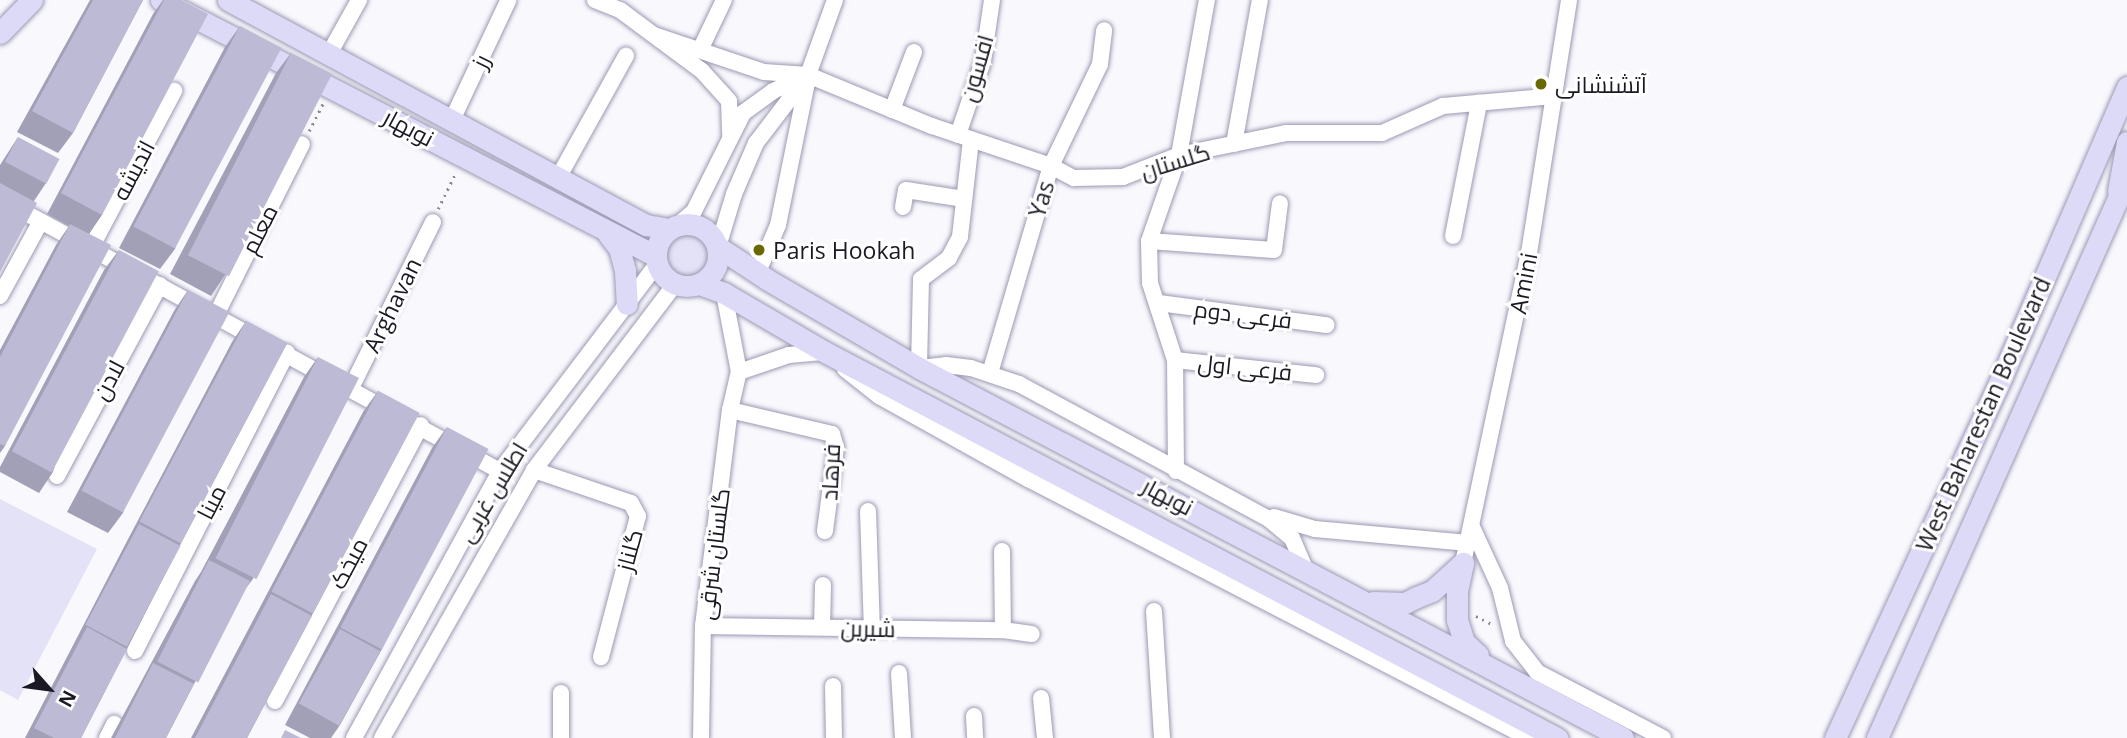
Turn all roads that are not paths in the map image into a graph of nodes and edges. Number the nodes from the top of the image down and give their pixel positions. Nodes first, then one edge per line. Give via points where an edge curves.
1 (32, 0) edge
2 (162, 0) edge
3 (228, 0) edge
4 (359, 0) edge
5 (724, 0) edge
6 (835, 0) edge
7 (992, 0) edge
8 (1208, 0) edge
9 (1260, 0) edge
10 (1569, 0) edge
11 (509, 1) edge
12 (604, 2) edge
13 (1104, 30) dead end
14 (0, 33) edge
15 (654, 35) junction
16 (700, 50) junction
17 (914, 52) dead end
18 (328, 54) junction
19 (626, 56) dead end
20 (808, 75) junction
21 (2127, 87) edge
22 (174, 91) edge
23 (1554, 96) junction
24 (1479, 103) junction
25 (892, 110) junction
26 (452, 120) junction
27 (730, 136) junction
28 (965, 137) junction
29 (2127, 142) edge
30 (302, 144) edge
31 (1234, 144) junction
32 (1179, 155) junction
33 (1051, 166) junction
34 (558, 177) junction
35 (2127, 178) edge
36 (0, 199) edge
37 (964, 200) junction
38 (1280, 203) dead end
39 (2116, 204) junction
40 (903, 207) dead end
41 (41, 221) junction
42 (433, 222) road end
43 (673, 227) junction
44 (607, 232) junction
45 (1453, 236) dead end
46 (1149, 241) junction
47 (718, 247) junction
48 (91, 248) junction
49 (657, 260) junction
50 (757, 274) junction
51 (675, 284) junction
52 (699, 284) junction
53 (160, 285) junction
54 (724, 293) junction
55 (0, 296) edge
56 (1159, 303) junction
57 (627, 304) junction
58 (216, 315) junction
59 (1327, 325) dead end
60 (825, 352) junction
61 (287, 353) junction
62 (1175, 360) junction
63 (919, 368) junction
64 (739, 372) junction
65 (990, 373) junction
66 (1316, 375) dead end
67 (351, 388) junction
68 (730, 411) junction
69 (421, 425) junction
70 (534, 470) junction
71 (500, 471) junction
72 (1176, 471) junction
73 (57, 476) edge
74 (868, 511) dead end
75 (1255, 512) junction
76 (1231, 530) junction
77 (825, 531) dead end
78 (1467, 544) junction
79 (1002, 551) dead end
80 (1212, 556) junction
81 (1305, 568) junction
82 (823, 585) dead end
83 (1369, 602) junction
84 (1154, 611) dead end
85 (703, 626) junction
86 (822, 627) junction
87 (872, 629) junction
88 (1334, 629) junction
89 (1003, 630) junction
90 (1032, 634) dead end
91 (135, 651) edge
92 (601, 657) dead end
93 (1492, 668) junction
94 (899, 673) dead end
95 (832, 686) dead end
96 (561, 693) dead end
97 (1041, 698) dead end
98 (1465, 698) junction
99 (275, 701) edge
100 (974, 716) dead end
101 (354, 738) edge
102 (382, 738) edge
103 (561, 738) edge
104 (701, 738) edge
105 (834, 738) edge
106 (903, 738) edge
107 (975, 738) edge
108 (1045, 738) edge
109 (1162, 738) edge
110 (1529, 738) edge
111 (1556, 738) edge
112 (1621, 738) edge
113 (1663, 738) edge
114 (1835, 738) edge
115 (1877, 738) edge

1 - 14 main road
2 - 44 main road, نوبهار
3 - 18 main road, نوبهار
4 - 18 street
5 - 16 street
6 - 20 street
7 - 28 street, افسون via 983,61 963,111
8 - 32 street
9 - 31 street
10 - 23 street, Amini
11 - 26 street, رز
12 - 15 street
13 - 33 street, Yas via 1100,64
15 - 16 street, گلستان
15 - 27 street via 702,71 729,101
16 - 20 street, گلستان via 764,72
17 - 25 street
18 - 26 main road, نوبهار
19 - 34 street
20 - 25 street, گلستان
20 - 27 street via 773,90 743,113
20 - 47 street via 756,143
20 - 50 street via 779,225
21 - 114 main road, West Baharestan Boulevard via 2002,376
22 - 48 street, اندیشه
23 - 24 street, گلستان
23 - 78 street, Amini via 1529,253
24 - 31 street, گلستان via 1443,106 1382,133 1286,133
24 - 45 street
25 - 28 street, گلستان
26 - 34 main road, نوبهار
27 - 43 street via 694,211
28 - 33 street, گلستان
28 - 37 street, افسون
29 - 39 main road
30 - 58 street, معلم
31 - 32 street, گلستان
32 - 33 street, گلستان via 1123,177 1074,178
32 - 46 street
33 - 65 street, Yas
34 - 43 main road, نوبهار via 646,225
35 - 39 main road, West Baharestan Boulevard
36 - 41 street
37 - 40 street via 906,190
37 - 63 street, افسون via 961,237 950,258 921,279
38 - 46 street via 1274,250
39 - 115 main road, West Baharestan Boulevard
41 - 48 street
41 - 55 street
42 - 67 street, Arghavan
43 - 47 main road via 703,228
43 - 49 main road via 659,241
44 - 49 main road, نوبهار
44 - 57 main road via 619,248
46 - 56 street via 1150,283
47 - 50 main road, نوبهار
47 - 52 main road via 717,265
48 - 53 street
49 - 51 main road via 664,276
49 - 57 street, اطلس غربی
50 - 63 main road, نوبهار
51 - 52 main road
51 - 70 street, اطلس غربی
52 - 54 main road, نوبهار
53 - 58 street
53 - 73 street, لادن
54 - 60 main road, نوبهار
54 - 64 street, گلستان شرقی
56 - 59 street, فرعی دوم
56 - 62 street
57 - 71 street, اطلس غربی
58 - 61 street
60 - 64 street via 789,355
60 - 80 main road, نوبهار
60 - 88 street via 879,396 1028,479
61 - 67 street
61 - 91 street, مینا
62 - 66 street, فرعی اول
62 - 72 street
63 - 65 street via 946,365
63 - 76 main road, نوبهار
64 - 68 street, گلستان شرقی
65 - 72 street via 1019,384
67 - 69 street
68 - 77 street, فرهاد via 832,434 836,447
68 - 85 street, گلستان شرقی
69 - 71 street
69 - 99 street, میخک
70 - 92 street, گلناز via 631,503 638,516
70 - 102 street, اطلس غربی
71 - 101 street, اطلس غربی
72 - 75 street
74 - 87 street
75 - 78 street via 1315,528
75 - 81 street via 1292,538
76 - 80 main road via 1212,537
76 - 81 main road, نوبهار
78 - 83 main road via 1432,591 1405,603
78 - 93 main road via 1457,592 1457,620 1464,642
78 - 113 street via 1500,588 1513,641 1537,672
79 - 89 street
80 - 88 main road, نوبهار
81 - 83 main road, نوبهار
82 - 86 street
83 - 93 main road, نوبهار
84 - 109 street
85 - 86 street, شیرین
85 - 104 street, گلستان شرقی
86 - 87 street, شیرین
87 - 89 street, شیرین
88 - 98 main road, نوبهار
89 - 90 street, شیرین
93 - 112 main road, نوبهار
94 - 106 street
95 - 105 street
96 - 103 street
97 - 108 street
98 - 110 street
98 - 111 main road, نوبهار
100 - 107 street

